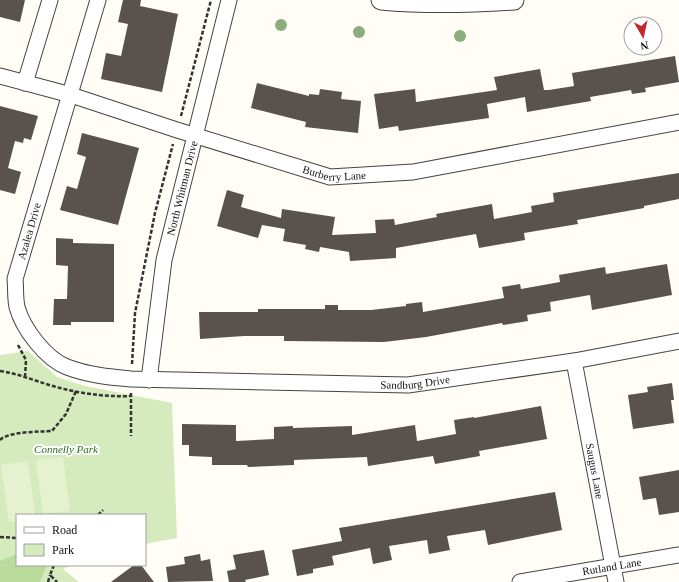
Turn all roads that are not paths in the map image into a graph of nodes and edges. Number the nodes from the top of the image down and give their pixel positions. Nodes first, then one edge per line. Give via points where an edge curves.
1 (50, 0) edge
2 (98, 0) edge
3 (229, 0) edge
4 (381, 0) edge
5 (514, 0) edge
6 (0, 76) edge
7 (25, 83) junction
8 (71, 95) junction
9 (679, 122) edge
10 (196, 135) junction
11 (679, 341) edge
12 (574, 361) junction
13 (149, 380) junction
14 (679, 555) edge
15 (613, 565) junction
16 (520, 582) edge
17 (616, 582) edge

1 - 7 street
2 - 8 street, Azalea Drive
3 - 10 street, North Whitman Drive
4 - 5 street via 418,4
6 - 7 street, Burberry Lane
7 - 8 street, Burberry Lane
8 - 10 street, Burberry Lane
8 - 13 street, Azalea Drive via 15,279 17,307 26,329 40,348 66,367 98,376
9 - 10 street, Burberry Lane via 413,172 330,177
10 - 13 street, North Whitman Drive via 164,260
11 - 12 street, Sandburg Drive
12 - 13 street, Sandburg Drive via 408,385
12 - 15 street, Saugus Lane
14 - 15 street, Rutland Lane
15 - 16 street, Rutland Lane
15 - 17 street, Saugus Lane

